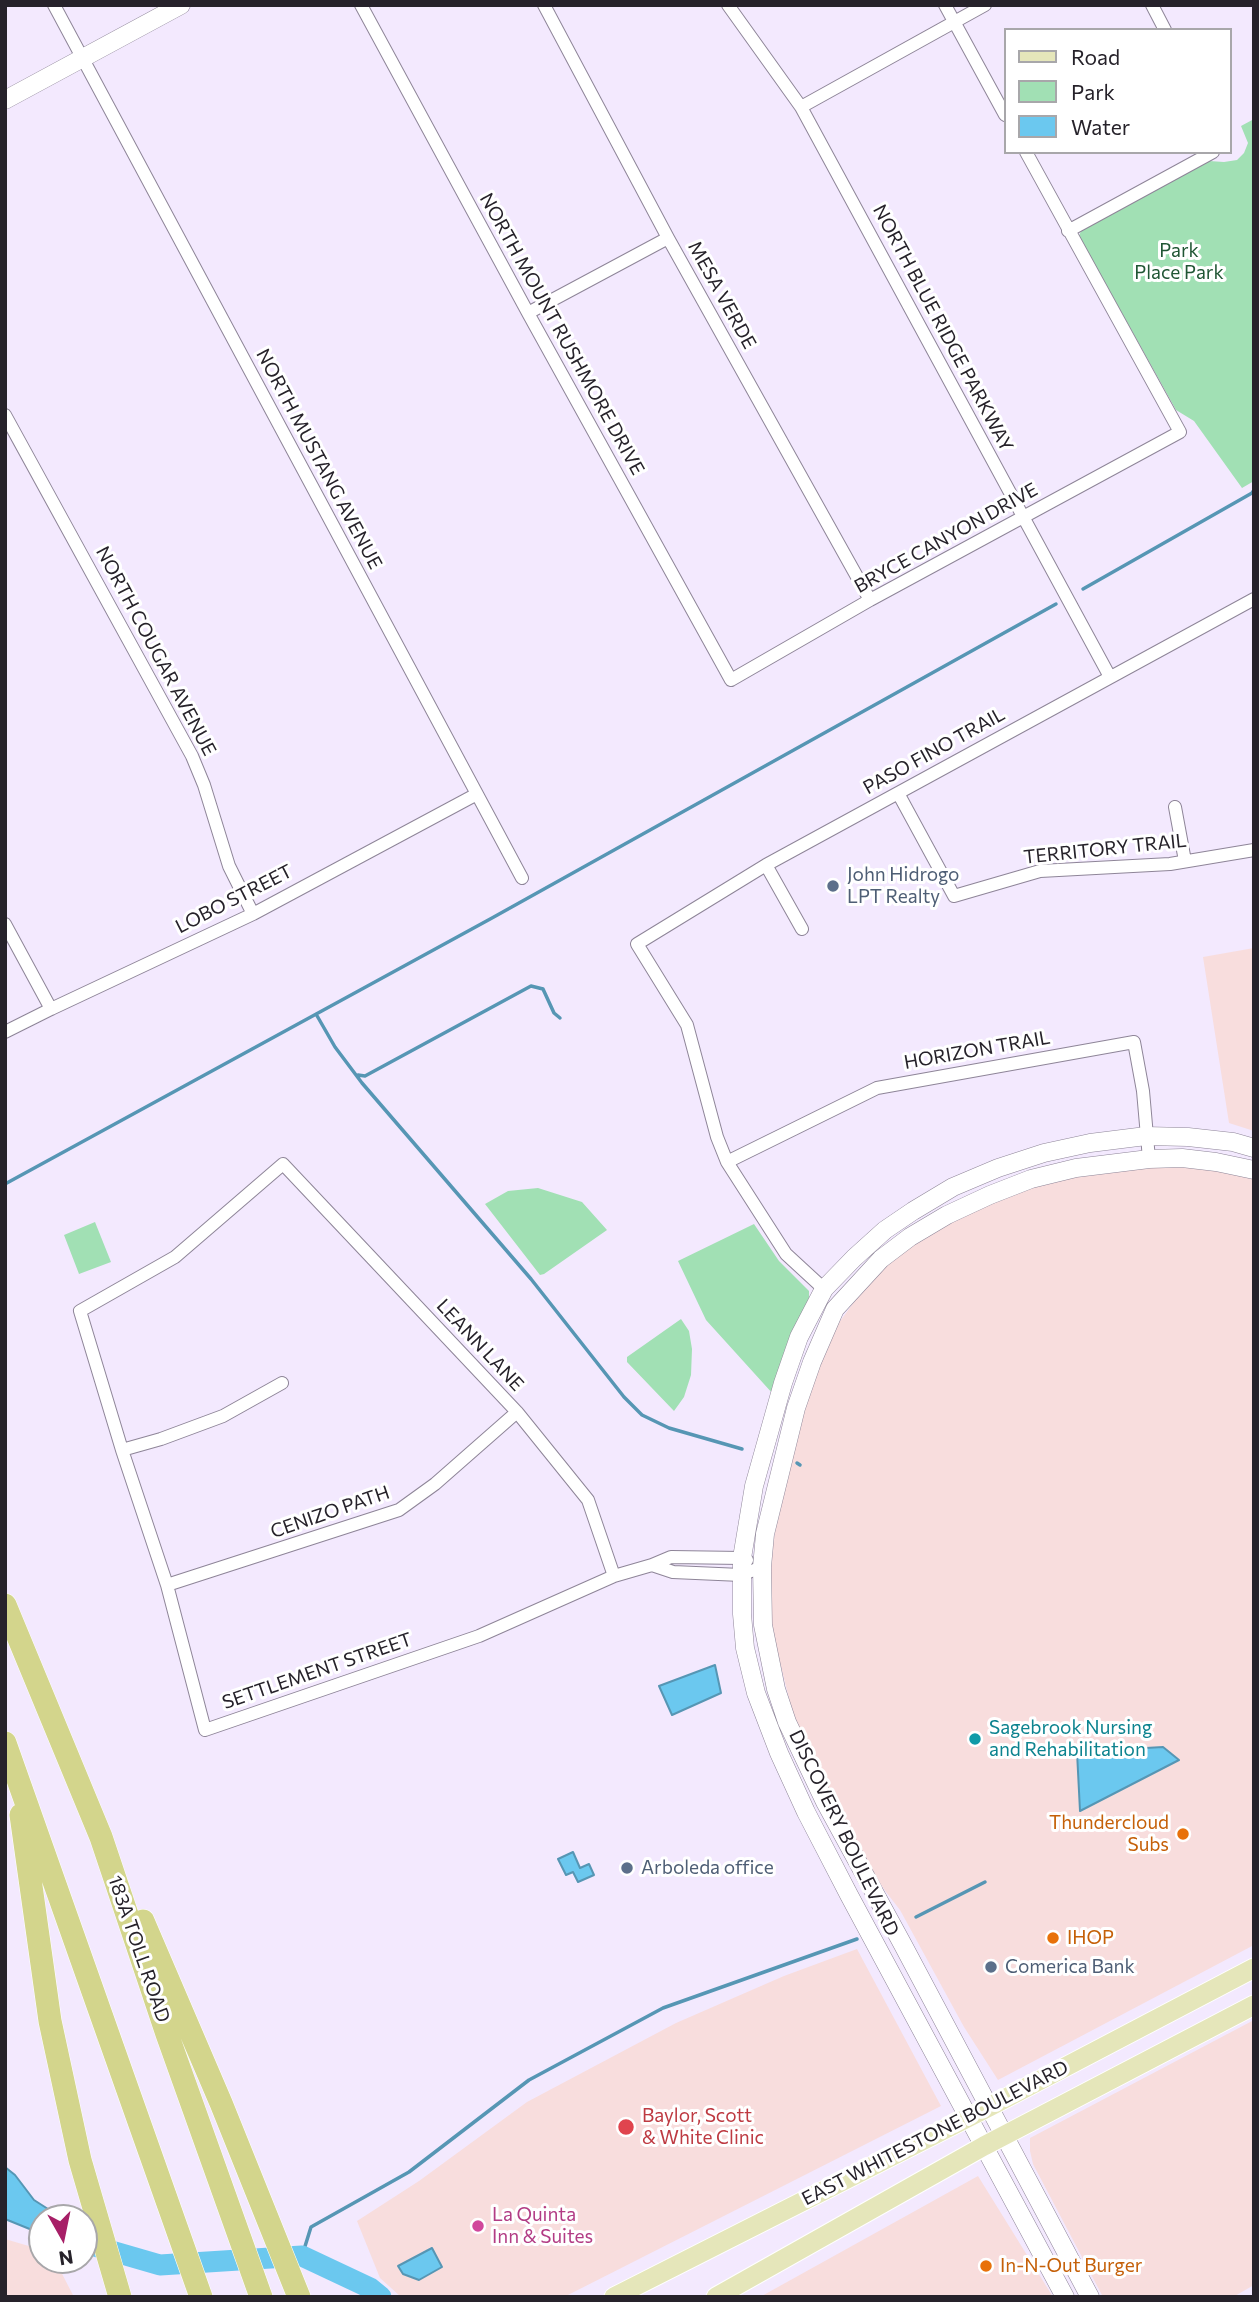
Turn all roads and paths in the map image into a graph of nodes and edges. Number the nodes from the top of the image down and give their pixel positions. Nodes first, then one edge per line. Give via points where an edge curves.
1 (54, 5) edge
2 (181, 5) edge
3 (360, 5) edge
4 (544, 5) edge
5 (728, 5) edge
6 (945, 5) edge
7 (985, 5) edge
8 (1152, 5) edge
9 (954, 22) junction
10 (1164, 28) edge
11 (83, 59) junction
12 (5, 100) edge
13 (801, 107) junction
14 (1004, 113) edge
15 (1027, 154) edge
16 (1209, 154) edge
17 (1068, 231) junction
18 (668, 238) junction
19 (528, 313) junction
20 (5, 415) edge
21 (1023, 517) junction
22 (1254, 599) edge
23 (870, 600) junction
24 (1110, 677) junction
25 (732, 680) joint
26 (898, 793) junction
27 (477, 794) junction
28 (1175, 807) dead end
29 (1254, 849) edge
30 (1185, 861) junction
31 (765, 865) junction
32 (522, 878) dead end
33 (253, 914) junction
34 (5, 924) edge
35 (802, 929) dead end
36 (51, 1009) junction
37 (5, 1032) edge
38 (1146, 1136) junction
39 (1254, 1148) edge
40 (1149, 1158) junction
41 (727, 1162) junction
42 (1254, 1170) edge
43 (824, 1289) junction
44 (80, 1311) joint
45 (282, 1383) dead end
46 (517, 1412) junction
47 (122, 1450) junction
48 (741, 1566) junction
49 (762, 1567) junction
50 (614, 1576) junction
51 (167, 1586) junction
52 (5, 1605) edge
53 (5, 1743) edge
54 (14, 1771) junction
55 (101, 1838) junction
56 (1254, 1968) edge
57 (1254, 2005) edge
58 (989, 2107) junction
59 (969, 2117) junction
60 (1005, 2136) junction
61 (984, 2147) junction
62 (119, 2295) edge
63 (201, 2297) edge
64 (261, 2297) edge
65 (299, 2297) edge
66 (614, 2297) edge
67 (716, 2297) edge
68 (1065, 2297) edge
69 (1090, 2297) edge

1 - 11 street, NORTH MUSTANG AVENUE
2 - 11 street
3 - 19 street, NORTH MOUNT RUSHMORE DRIVE
4 - 18 street, MESA VERDE
5 - 13 street, NORTH BLUE RIDGE PARKWAY
6 - 9 street
7 - 9 street
8 - 10 street
9 - 13 street
9 - 14 street
11 - 12 street
11 - 27 street, NORTH MUSTANG AVENUE
13 - 21 street, NORTH BLUE RIDGE PARKWAY
15 - 17 street
16 - 17 street
17 - 21 street, BRYCE CANYON DRIVE via 1180,432
18 - 19 street
18 - 23 street, MESA VERDE
19 - 25 street, NORTH MOUNT RUSHMORE DRIVE
20 - 33 street, NORTH COUGAR AVENUE via 192,756 229,866
21 - 23 street, BRYCE CANYON DRIVE
21 - 24 street, NORTH BLUE RIDGE PARKWAY
22 - 24 street, PASO FINO TRAIL
23 - 25 street, BRYCE CANYON DRIVE
24 - 26 street, PASO FINO TRAIL
26 - 30 street, TERRITORY TRAIL via 954,896 1040,871
26 - 31 street, PASO FINO TRAIL
27 - 32 street, NORTH MUSTANG AVENUE
27 - 33 street, LOBO STREET
28 - 30 street
29 - 30 street, TERRITORY TRAIL
31 - 35 street
31 - 41 street, PASO FINO TRAIL via 637,944 687,1025
33 - 36 street, LOBO STREET
34 - 36 street
36 - 37 street, LOBO STREET
38 - 39 street, DISCOVERY BOULEVARD via 1233,1142
38 - 40 street, HORIZON TRAIL
38 - 41 street, HORIZON TRAIL via 1134,1042 877,1088
38 - 43 street, DISCOVERY BOULEVARD via 1044,1153 953,1187 886,1230
40 - 42 street, DISCOVERY BOULEVARD via 1182,1158
40 - 49 street, DISCOVERY BOULEVARD via 1076,1168 990,1195 910,1237 861,1280 835,1309 796,1408 765,1534
41 - 43 street via 786,1254
43 - 48 street, DISCOVERY BOULEVARD via 799,1337 783,1383 754,1486
44 - 46 street, LEANN LANE via 175,1257 283,1164
44 - 47 street, SETTLEMENT STREET
45 - 47 street via 223,1416
46 - 50 street, LEANN LANE via 588,1500
46 - 51 street, CENIZO PATH via 399,1510
47 - 51 street, SETTLEMENT STREET
48 - 49 street, SETTLEMENT STREET
48 - 50 street, SETTLEMENT STREET via 671,1557
48 - 59 street, DISCOVERY BOULEVARD via 746,1648 768,1728 806,1812
49 - 58 street, DISCOVERY BOULEVARD via 765,1634 788,1721 825,1802
50 - 51 street, SETTLEMENT STREET via 479,1636 205,1730
52 - 55 highway, 183A TOLL ROAD
53 - 54 highway
54 - 62 highway via 50,2021 80,2160
54 - 63 highway
55 - 64 highway, 183A TOLL ROAD
55 - 65 highway via 146,1926
56 - 58 main road, EAST WHITESTONE BOULEVARD
57 - 60 main road, EAST WHITESTONE BOULEVARD
58 - 59 main road, EAST WHITESTONE BOULEVARD
58 - 60 street, DISCOVERY BOULEVARD
59 - 61 street, DISCOVERY BOULEVARD
59 - 66 main road, EAST WHITESTONE BOULEVARD
60 - 61 main road, EAST WHITESTONE BOULEVARD
60 - 69 street, DISCOVERY BOULEVARD
61 - 67 main road, EAST WHITESTONE BOULEVARD
61 - 68 street, DISCOVERY BOULEVARD

